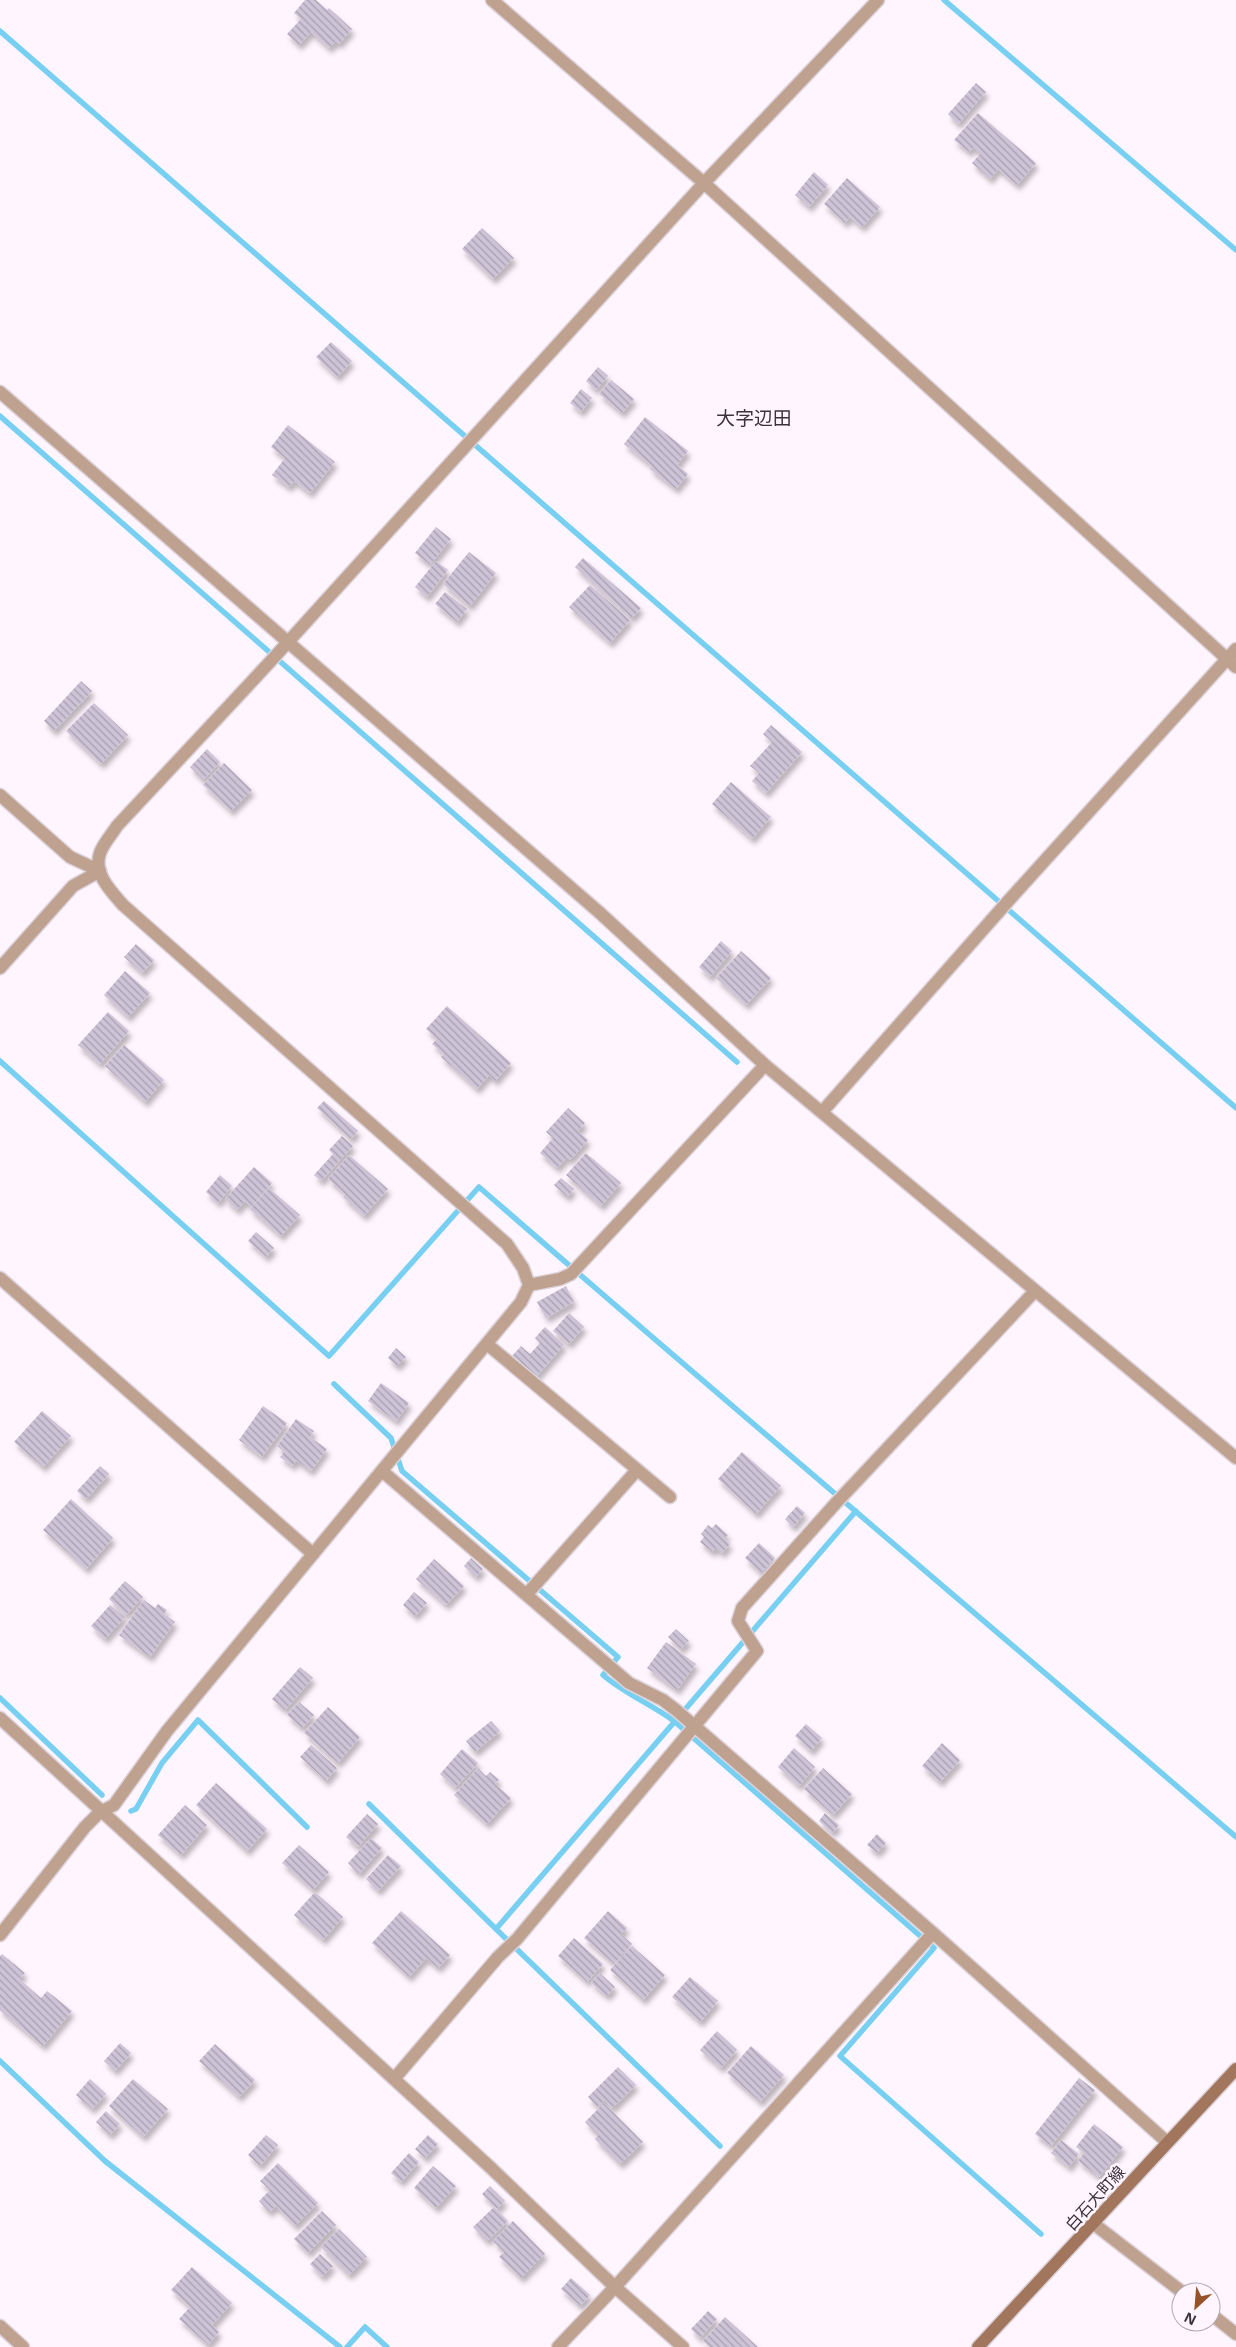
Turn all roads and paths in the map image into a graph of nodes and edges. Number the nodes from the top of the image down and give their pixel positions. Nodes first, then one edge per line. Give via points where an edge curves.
1 (492, 0) edge
2 (878, 0) edge
3 (704, 183) junction
4 (0, 392) edge
5 (283, 647) junction
6 (1236, 649) edge
7 (1232, 663) edge
8 (0, 795) edge
9 (100, 871) junction
10 (0, 968) edge
11 (765, 1065) junction
12 (822, 1112) junction
13 (0, 1278) edge
14 (529, 1285) junction
15 (1035, 1291) junction
16 (487, 1344) junction
17 (1236, 1458) edge
18 (382, 1470) junction
19 (637, 1470) junction
20 (670, 1497) dead end
21 (313, 1554) junction
22 (532, 1588) junction
23 (0, 1718) edge
24 (695, 1728) junction
25 (100, 1812) junction
26 (0, 1934) edge
27 (928, 1938) junction
28 (1236, 2069) edge
29 (394, 2079) junction
30 (1167, 2142) junction
31 (1094, 2224) junction
32 (1171, 2284) edge
33 (615, 2287) junction
34 (1221, 2322) edge
35 (0, 2326) edge
36 (1236, 2334) edge
37 (22, 2347) edge
38 (558, 2347) edge
39 (682, 2347) edge
40 (978, 2347) edge

1 - 3 street
2 - 3 street
3 - 5 street
3 - 7 street
4 - 5 street
5 - 9 street via 117,826 100,853
5 - 11 street via 600,913
6 - 7 street
7 - 12 street via 1010,899
8 - 9 street via 70,857
9 - 10 street via 73,886
9 - 14 street via 105,885 123,905 507,1244 523,1268
11 - 12 street
11 - 14 street via 575,1270 560,1280
12 - 15 street
13 - 21 street
14 - 16 street via 521,1302
15 - 17 street
15 - 24 street via 742,1608 738,1621 757,1651
16 - 18 street
16 - 19 street
18 - 21 street
18 - 22 street
19 - 20 street
19 - 22 street
21 - 25 street via 167,1731 114,1805
22 - 24 street via 630,1683 663,1700
23 - 25 street
24 - 27 street
24 - 29 street
25 - 26 street
25 - 29 street
27 - 30 street
27 - 33 street
28 - 30 main road, 白石大町線
29 - 33 street
30 - 31 main road, 白石大町線
31 - 32 street
31 - 40 main road, 白石大町線
33 - 38 street
33 - 39 street
34 - 36 street
35 - 37 street

